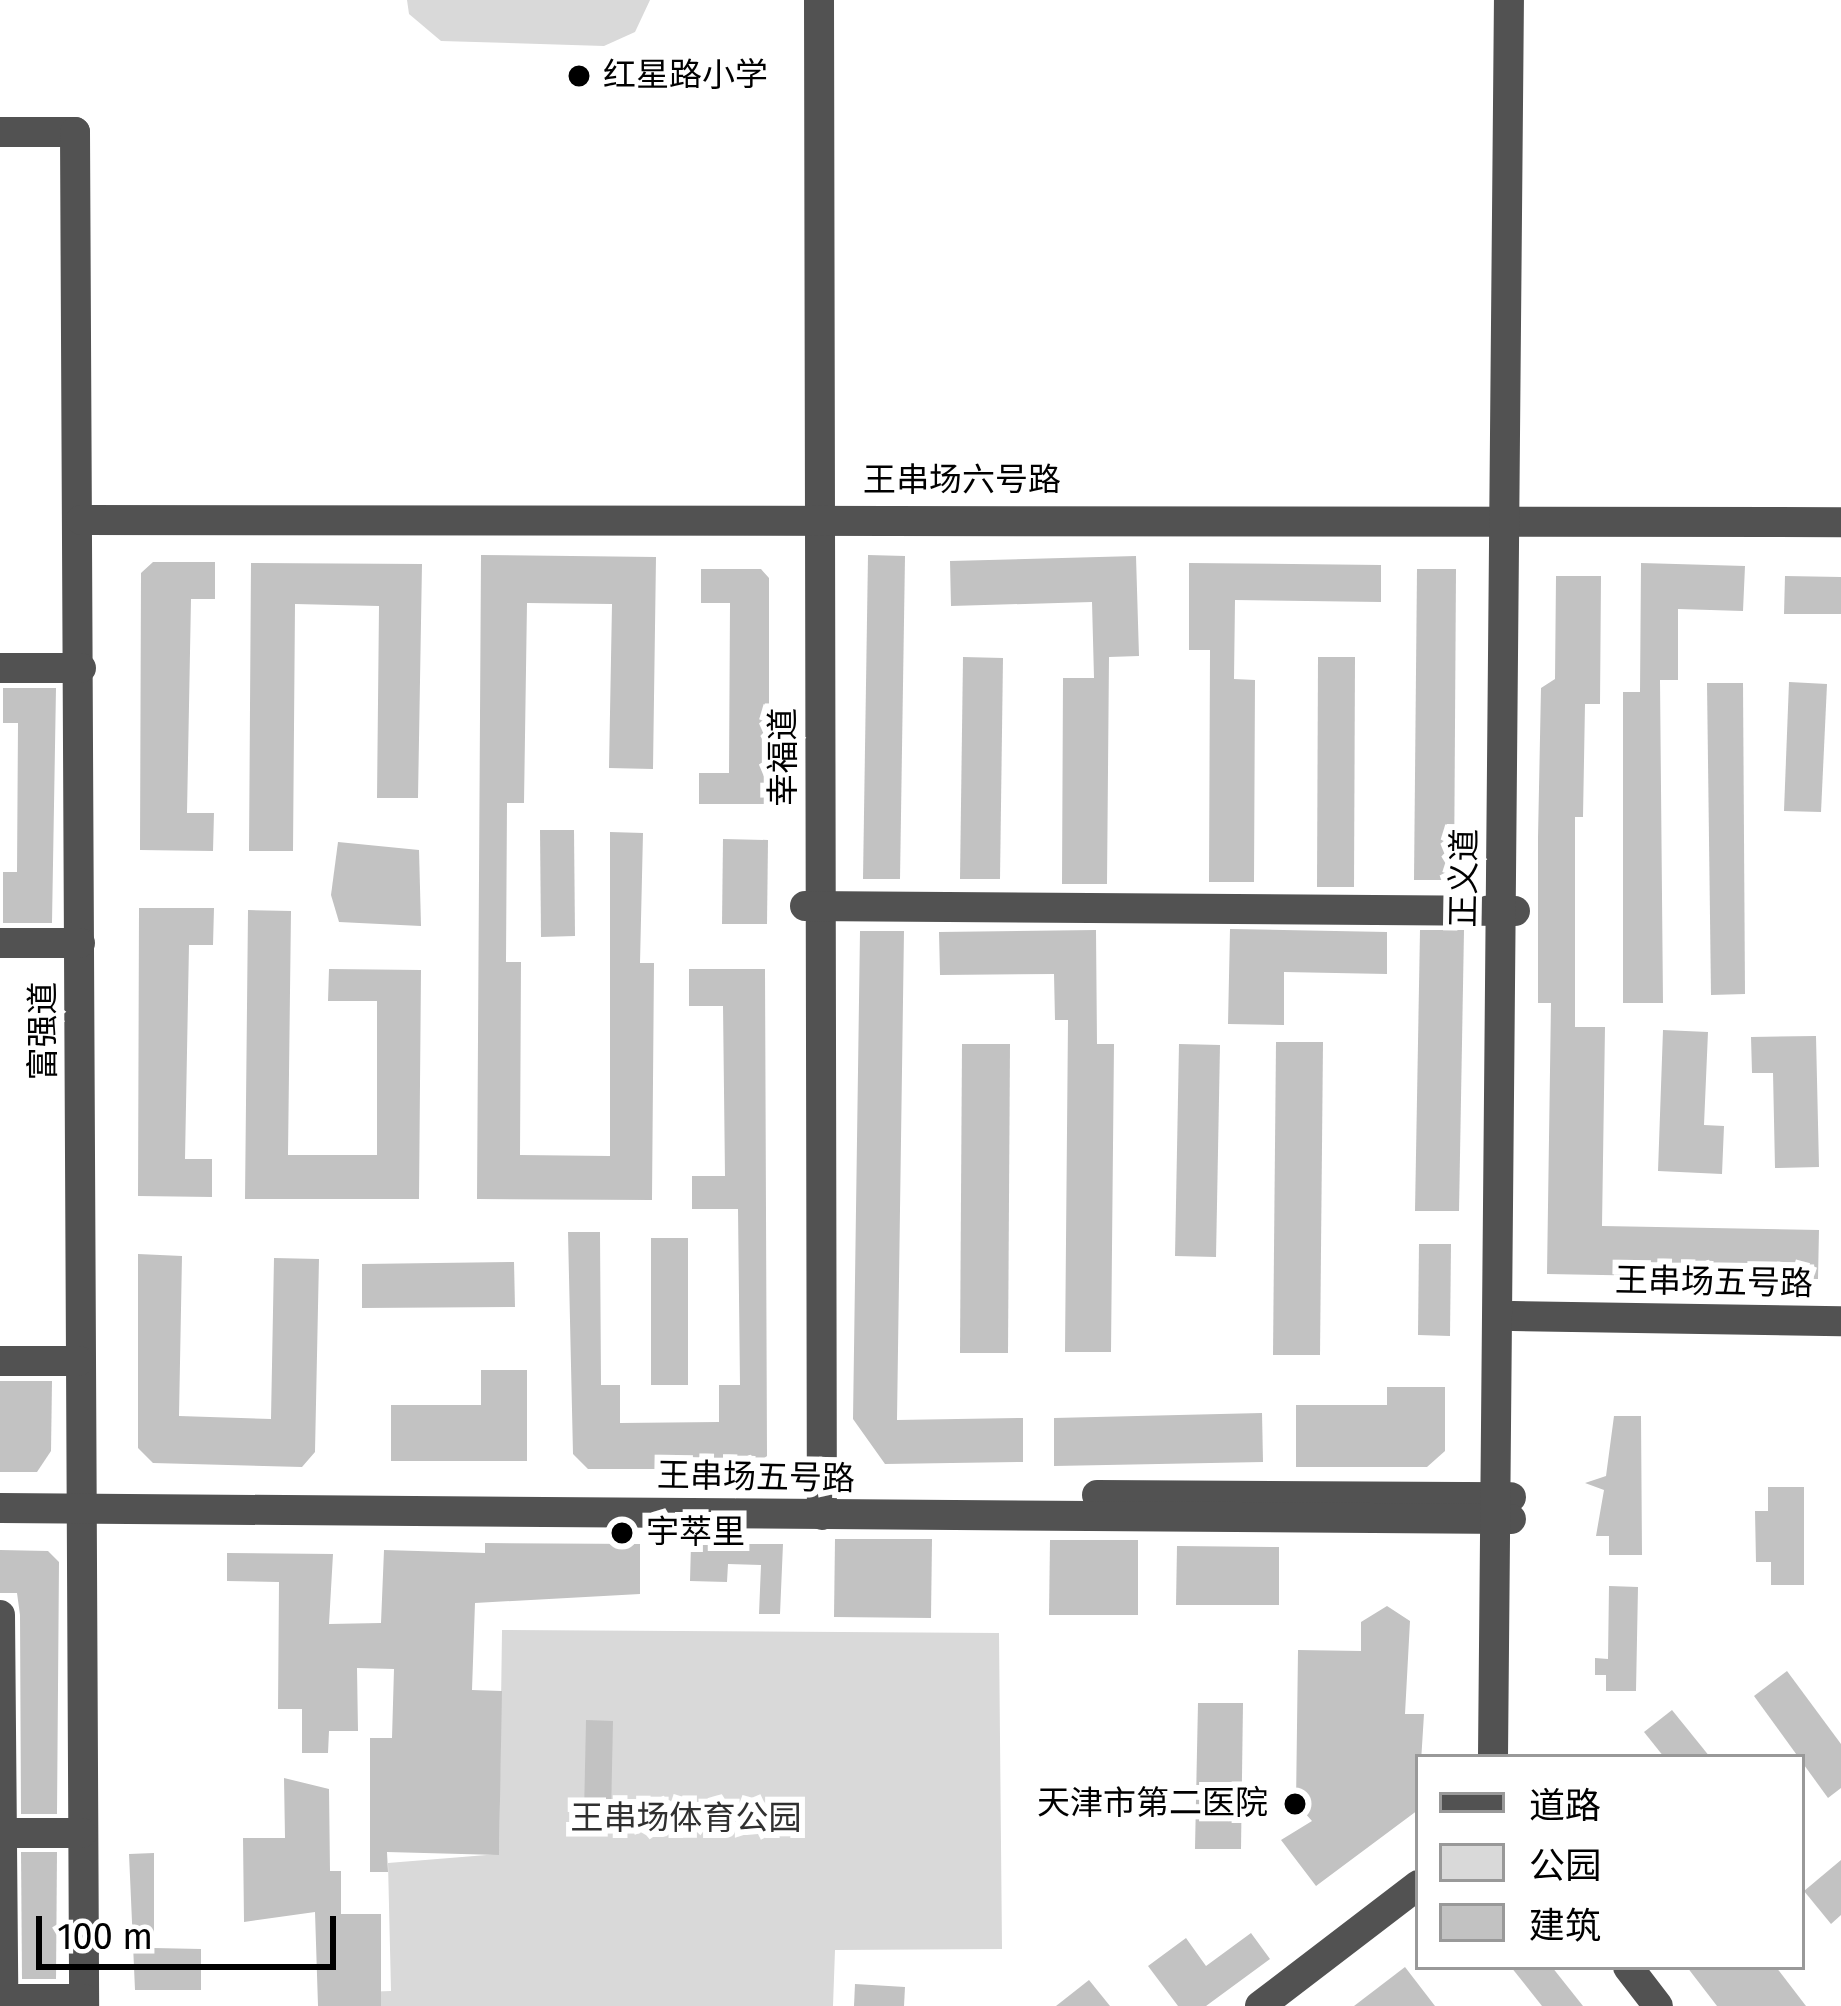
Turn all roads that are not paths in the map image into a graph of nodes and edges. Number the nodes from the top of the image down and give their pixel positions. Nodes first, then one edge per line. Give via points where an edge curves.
1 (804, 0) edge
2 (819, 0) edge
3 (1509, 0) edge
4 (1523, 0) edge
5 (0, 132) edge
6 (812, 516) junction
7 (81, 520) junction
8 (1511, 522) junction
9 (1841, 522) edge
10 (0, 668) edge
11 (81, 668) junction
12 (813, 906) junction
13 (1508, 911) junction
14 (0, 943) edge
15 (80, 943) junction
16 (1513, 1316) junction
17 (1841, 1321) edge
18 (0, 1361) edge
19 (79, 1361) junction
20 (0, 1492) edge
21 (80, 1499) junction
22 (812, 1504) junction
23 (0, 1508) edge
24 (1502, 1508) junction
25 (1426, 1515) dead end
26 (1502, 1586) dead end
27 (0, 1615) edge
28 (1492, 1754) edge
29 (1508, 1754) edge
30 (2, 1833) edge
31 (82, 1833) junction
32 (1415, 1887) edge
33 (1606, 1970) edge
34 (1630, 1970) edge
35 (2, 1991) edge
36 (84, 2003) edge
37 (1260, 2006) edge
38 (1635, 2006) edge
39 (1658, 2006) edge

1 - 6 street, 幸福道
2 - 6 street, 幸福道
3 - 8 street, 正义道
4 - 8 street, 正义道
5 - 7 street, 富强道 via 75,132
6 - 7 street, 王串场六号路
6 - 8 street, 王串场六号路
6 - 12 street, 幸福道
7 - 11 street, 富强道
8 - 9 street, 王串场六号路
8 - 13 street, 正义道
10 - 11 street
11 - 15 street, 富强道
12 - 13 street
12 - 22 street, 幸福道
13 - 16 street, 正义道
13 - 24 street, 正义道
14 - 15 street
15 - 19 street, 富强道
16 - 17 street, 王串场五号路
16 - 24 street, 正义道
18 - 19 street
19 - 21 street, 富强道
20 - 21 street, 王串场五号路
21 - 22 street, 王串场五号路
21 - 23 street, 王串场五号路
21 - 31 street, 富强道
22 - 24 street, 王串场五号路
24 - 28 street, 正义道
24 - 29 street, 正义道
25 - 26 street via 1468,1536
27 - 30 street
30 - 31 street
30 - 35 street
31 - 36 street, 富强道
32 - 37 street
33 - 38 street
34 - 39 street
35 - 36 street

